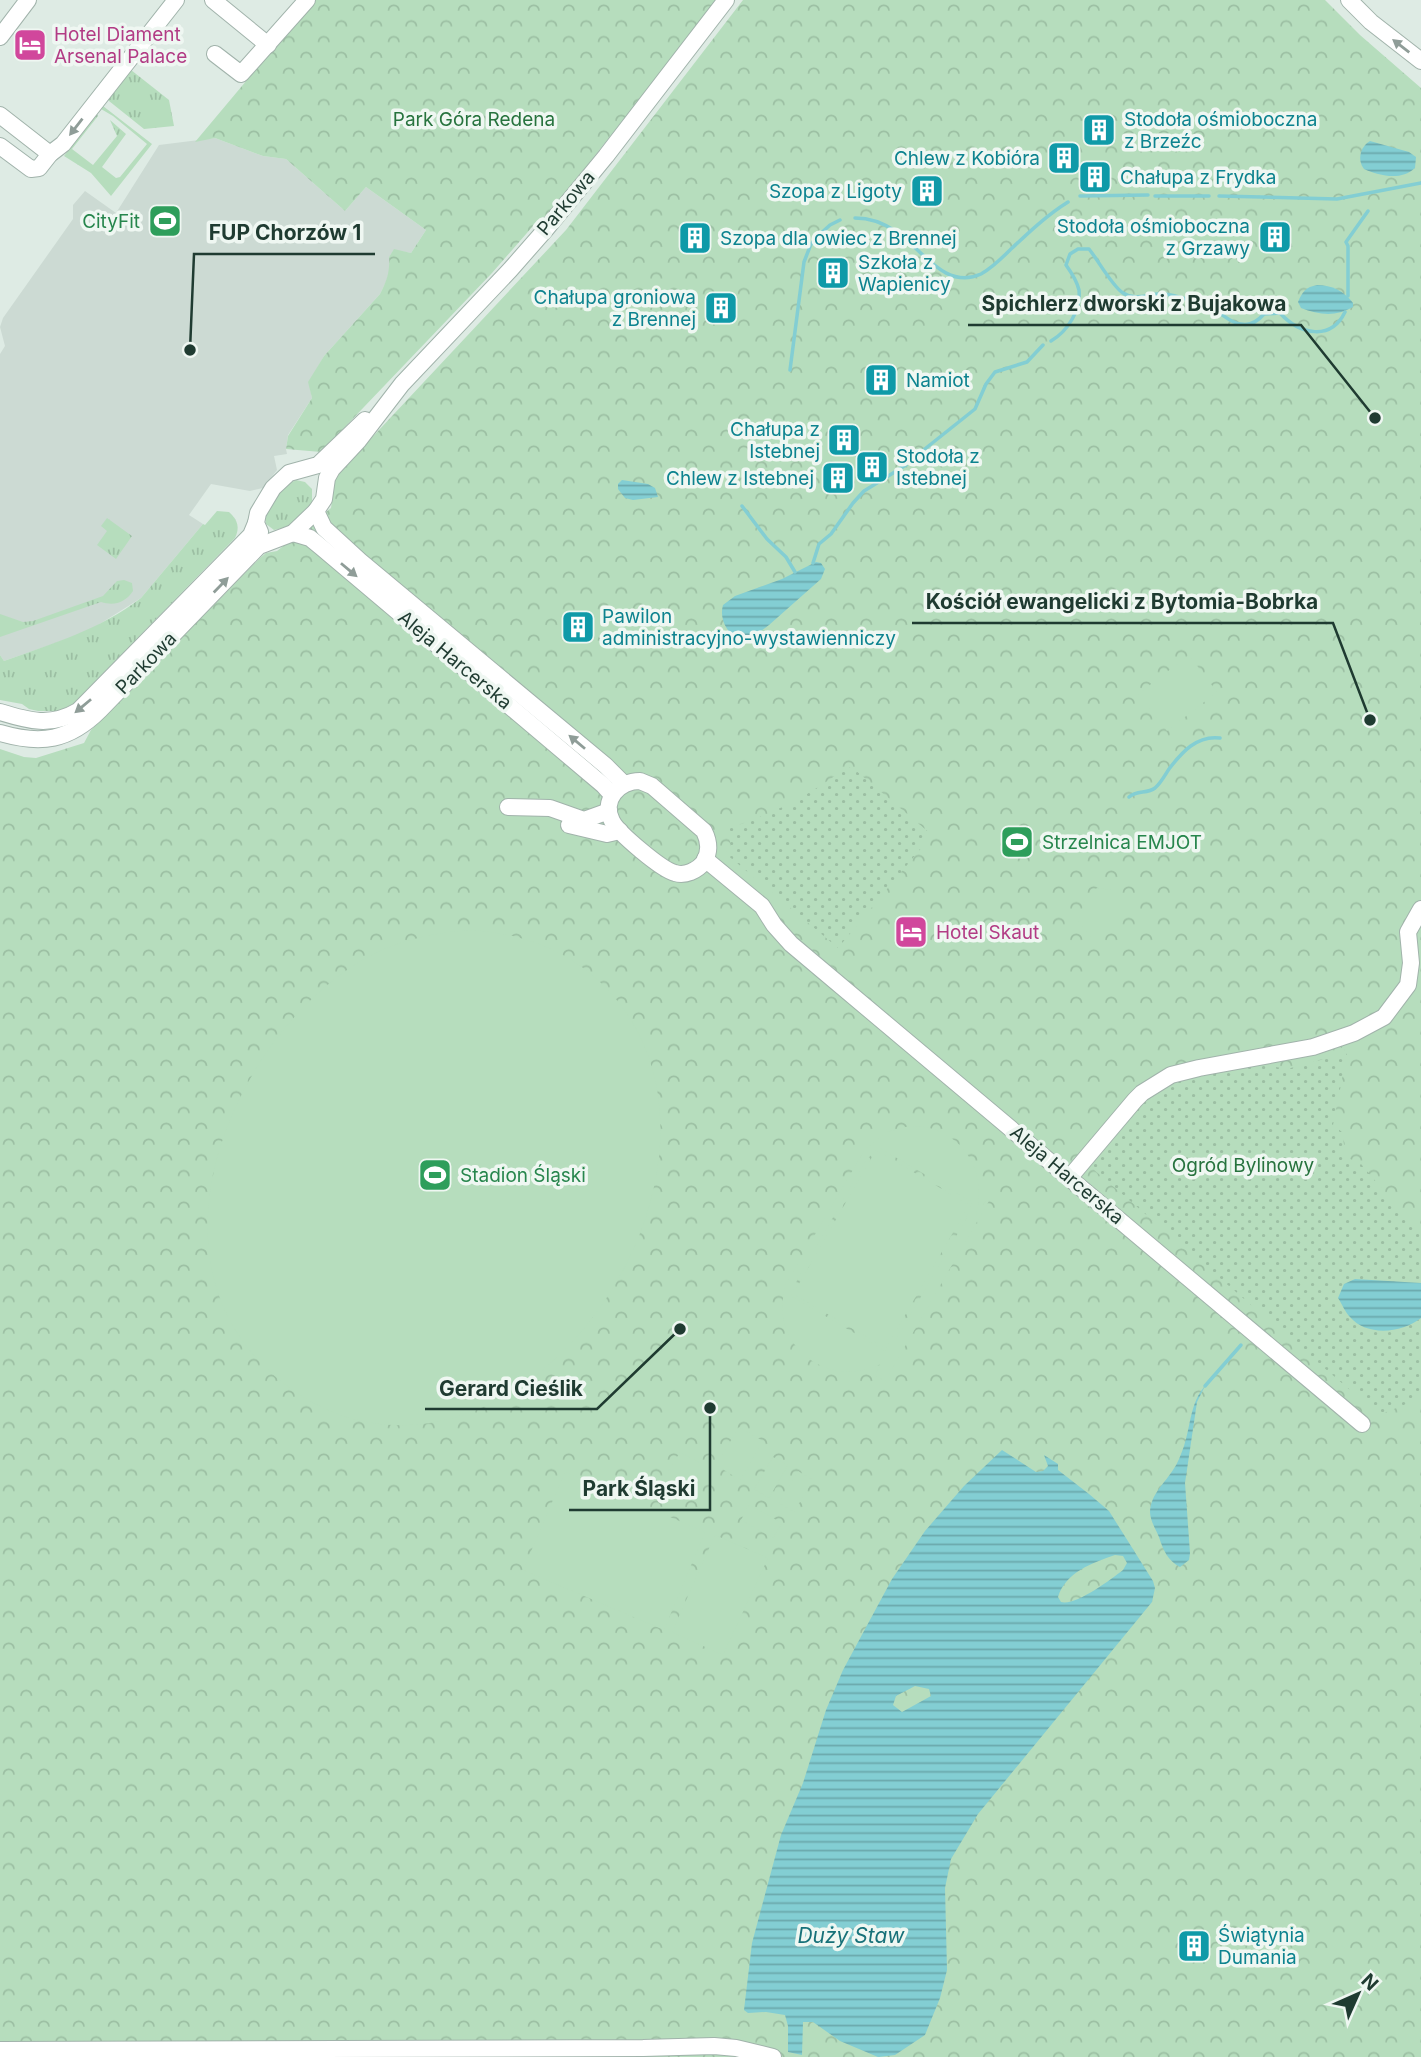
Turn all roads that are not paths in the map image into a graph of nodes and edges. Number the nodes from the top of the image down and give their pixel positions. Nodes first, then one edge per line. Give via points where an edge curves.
1 (28, 0) edge
2 (176, 0) edge
3 (213, 0) edge
4 (307, 0) edge
5 (726, 0) edge
6 (1349, 0) edge
7 (0, 37) edge
8 (268, 45) junction
9 (215, 54) dead end
10 (1421, 61) edge
11 (0, 115) edge
12 (0, 146) edge
13 (50, 154) junction
14 (393, 395) junction
15 (300, 470) junction
16 (320, 505) junction
17 (256, 523) junction
18 (293, 533) junction
19 (270, 541) junction
20 (412, 614) junction
21 (0, 712) edge
22 (0, 733) edge
23 (618, 789) junction
24 (609, 811) junction
25 (620, 831) junction
26 (702, 863) junction
27 (1421, 909) edge
28 (1070, 1177) junction
29 (1362, 1424) dead end
30 (0, 2050) edge
31 (773, 2057) edge

1 - 7 street
2 -> 13 street via 67,139
3 - 8 street
4 - 8 street
5 - 14 street, Parkowa via 553,220
10 -> 6 street
8 - 9 street via 242,74
11 - 13 street
12 - 13 street via 31,169 39,168
14 - 15 street, Parkowa via 318,465
14 - 16 street, Parkowa via 329,472
15 - 16 street via 313,479
15 - 17 street via 273,488
16 - 18 street
16 - 20 street, Aleja Harcerska via 324,528
17 - 19 street
17 -> 21 street, Parkowa via 251,535 76,712 41,723
18 - 19 street
18 -> 20 street, Aleja Harcerska via 312,540
22 -> 19 street, Parkowa via 38,740 78,729 259,546
20 - 23 street, Aleja Harcerska via 621,779
23 - 24 street
23 - 26 street via 633,781 646,783 702,829 708,844
24 - 25 street
24 - 25 street via 584,820 550,808 516,808 579,829 607,834
25 - 26 street via 670,872 683,874
26 - 28 street, Aleja Harcerska via 755,914 774,925
27 - 28 street via 1408,932 1408,985 1384,1017 1334,1041 1171,1075 1135,1100
28 - 29 street, Aleja Harcerska
30 - 31 street via 705,2046

